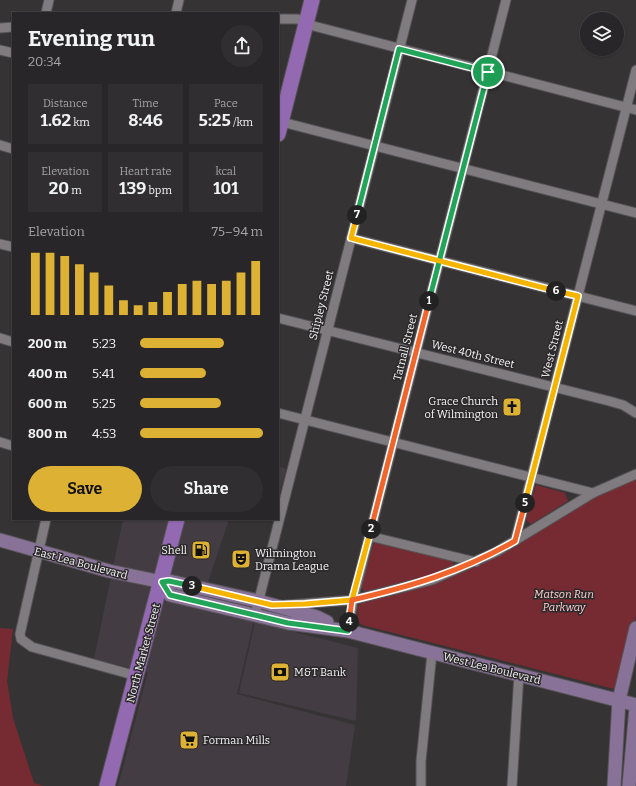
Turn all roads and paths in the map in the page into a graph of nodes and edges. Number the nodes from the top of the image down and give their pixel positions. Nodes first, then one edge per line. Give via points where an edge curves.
1 (49, 0) edge
2 (179, 0) edge
3 (312, 0) edge
4 (412, 0) edge
5 (506, 0) edge
6 (46, 12) edge
7 (176, 12) edge
8 (279, 19) edge
9 (306, 24) junction
10 (0, 28) edge
11 (12, 28) edge
12 (399, 49) junction
13 (0, 50) edge
14 (12, 54) edge
15 (636, 70) edge
16 (488, 72) junction
17 (626, 108) junction
18 (636, 110) edge
19 (279, 125) edge
20 (0, 145) edge
21 (374, 146) junction
22 (12, 149) edge
23 (463, 169) junction
24 (602, 204) junction
25 (636, 213) edge
26 (351, 238) junction
27 (0, 244) edge
28 (12, 247) edge
29 (439, 261) junction
30 (578, 296) junction
31 (636, 311) edge
32 (279, 318) edge
33 (327, 330) junction
34 (0, 338) edge
35 (12, 342) edge
36 (416, 352) junction
37 (555, 387) junction
38 (279, 413) edge
39 (636, 413) edge
40 (304, 420) junction
41 (0, 442) edge
42 (393, 442) junction
43 (12, 446) edge
44 (636, 474) edge
45 (532, 478) junction
46 (593, 493) junction
47 (279, 518) edge
48 (46, 520) edge
49 (177, 520) edge
50 (279, 520) edge
51 (369, 536) junction
52 (0, 540) edge
53 (515, 541) junction
54 (38, 552) junction
55 (476, 562) junction
56 (162, 582) junction
57 (352, 600) junction
58 (258, 601) junction
59 (272, 605) junction
60 (255, 615) junction
61 (636, 628) edge
62 (348, 631) junction
63 (432, 653) junction
64 (519, 674) junction
65 (137, 676) junction
66 (619, 700) junction
67 (636, 706) edge
68 (107, 786) edge
69 (421, 786) edge
70 (512, 786) edge
71 (614, 786) edge
72 (629, 786) edge

1 - 6 street
2 - 7 street
3 - 9 main road
4 - 12 street, Shipley Street
5 - 16 street, Tatnall Street
8 - 9 street via 298,19
9 - 12 street
9 - 19 main road
10 - 11 street
12 - 16 street
12 - 21 street, Shipley Street
13 - 14 street
15 - 17 street, West Street
16 - 17 street
16 - 23 street, Tatnall Street
17 - 18 street
17 - 24 street, West Street
19 - 21 street
20 - 22 street
21 - 23 street
21 - 26 street, Shipley Street
23 - 24 street
23 - 29 street, Tatnall Street
24 - 25 street
24 - 30 street, West Street
26 - 29 street
26 - 33 street, Shipley Street
27 - 28 street
29 - 30 street
29 - 36 street, Tatnall Street
30 - 31 street
30 - 37 street, West Street
32 - 33 street, West 40th Street
33 - 36 street, West 40th Street
33 - 40 street, Shipley Street
34 - 35 street
36 - 37 street, West 40th Street
36 - 42 street, Tatnall Street
37 - 39 street, West 40th Street via 615,402
37 - 45 street, West Street
38 - 40 street
40 - 42 street
40 - 47 street, Shipley Street
41 - 43 street
42 - 45 street
42 - 51 street, Tatnall Street
44 - 46 street
45 - 46 street
45 - 53 street, West Street
46 - 53 street
48 - 54 street
49 - 56 main road, North Market Street
50 - 58 street, Shipley Street
51 - 55 street
51 - 57 street, Tatnall Street
52 - 54 street, East Lea Boulevard
53 - 55 street
54 - 56 street, East Lea Boulevard via 109,572
54 - 65 street via 20,634 22,641 32,648
55 - 57 street via 432,580
56 - 58 street, West Lea Boulevard via 169,581
56 - 60 street, West Lea Boulevard via 170,595
56 - 65 main road, North Market Street
57 - 59 street
57 - 62 street, Tatnall Street
58 - 59 street, West Lea Boulevard
58 - 60 street, Shipley Street
59 - 62 street, West Lea Boulevard via 317,617
60 - 62 street, West Lea Boulevard via 288,623
61 - 66 street
62 - 63 street, West Lea Boulevard
63 - 64 street, West Lea Boulevard
63 - 69 street via 421,761
64 - 66 street, West Lea Boulevard
64 - 70 street
65 - 68 main road, North Market Street
66 - 67 street, West Lea Boulevard
66 - 71 street
67 - 72 street

